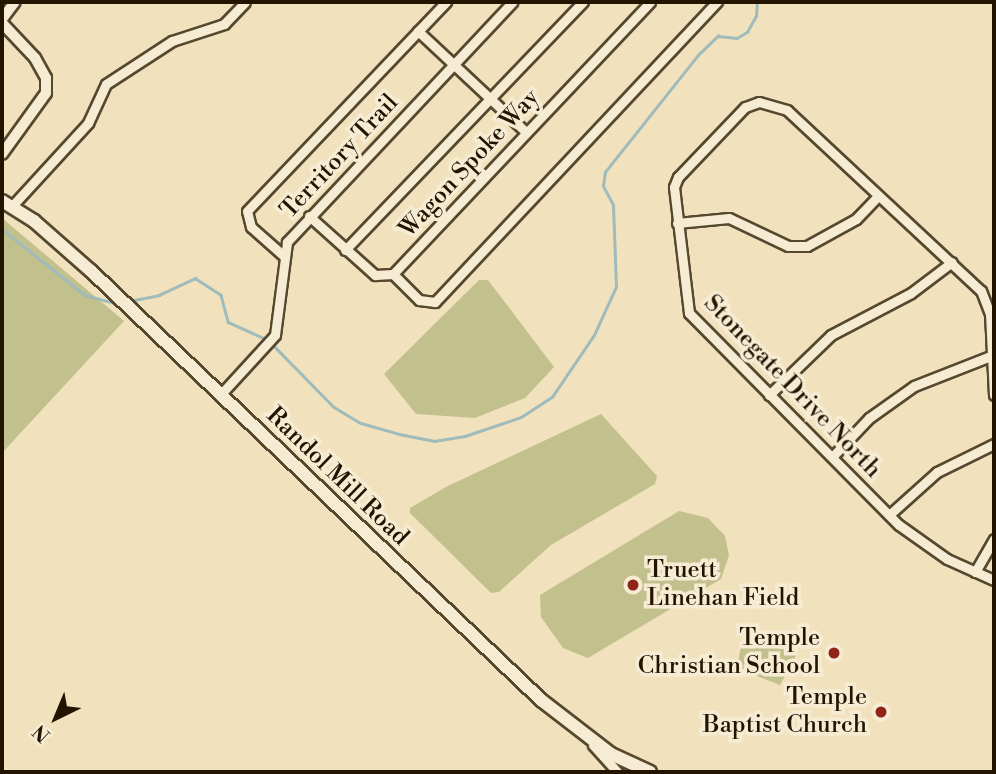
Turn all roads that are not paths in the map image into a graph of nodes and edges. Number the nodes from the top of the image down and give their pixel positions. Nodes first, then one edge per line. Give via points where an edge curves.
1 (15, 2) edge
2 (245, 2) edge
3 (446, 2) edge
4 (512, 2) edge
5 (583, 2) edge
6 (650, 2) edge
7 (717, 2) edge
8 (2, 21) edge
9 (418, 32) junction
10 (452, 64) junction
11 (490, 100) junction
12 (526, 132) junction
13 (2, 154) edge
14 (878, 196) junction
15 (7, 203) edge
16 (309, 216) junction
17 (677, 223) junction
18 (345, 250) junction
19 (285, 257) junction
20 (952, 262) junction
21 (393, 274) junction
22 (992, 355) edge
23 (221, 394) junction
24 (769, 395) junction
25 (994, 395) edge
26 (994, 444) edge
27 (832, 457) junction
28 (889, 515) junction
29 (994, 539) edge
30 (975, 572) junction
31 (994, 580) edge
32 (588, 738) junction
33 (617, 772) edge
34 (650, 772) edge

1 - 8 street
2 - 15 street via 225,24 172,41 106,84 88,123
3 - 9 street
4 - 10 street, Territory Trail
5 - 11 street
6 - 12 street, Wagon Spoke Way
7 - 21 street via 435,302 419,300
8 - 13 street via 35,58 46,78 46,93
9 - 10 street
9 - 19 street via 247,211 251,227
10 - 11 street
10 - 16 street, Territory Trail
11 - 12 street
11 - 18 street
12 - 21 street, Wagon Spoke Way
14 - 17 street via 856,219 807,246 788,246 729,218
14 - 17 street, Stonegate Drive North via 786,110 776,103 752,103 725,124 678,177 674,187
14 - 20 street
15 - 23 main road, Randol Mill Road via 61,243
16 - 18 street
16 - 19 street, Territory Trail via 287,242
17 - 24 street, Stonegate Drive North via 689,313
18 - 21 street via 375,275
19 - 23 street, Territory Trail via 275,335
20 - 22 street via 988,303
20 - 24 street via 911,293 831,335
22 - 25 street
22 - 27 street via 938,374 902,394 869,418
23 - 32 main road, Randol Mill Road via 541,701
24 - 27 street, Stonegate Drive North
26 - 28 street via 937,472
27 - 28 street, Stonegate Drive North
28 - 30 street, Stonegate Drive North via 931,550
29 - 30 street
30 - 31 street, Stonegate Drive North
32 - 33 street
32 - 34 main road, Randol Mill Road

